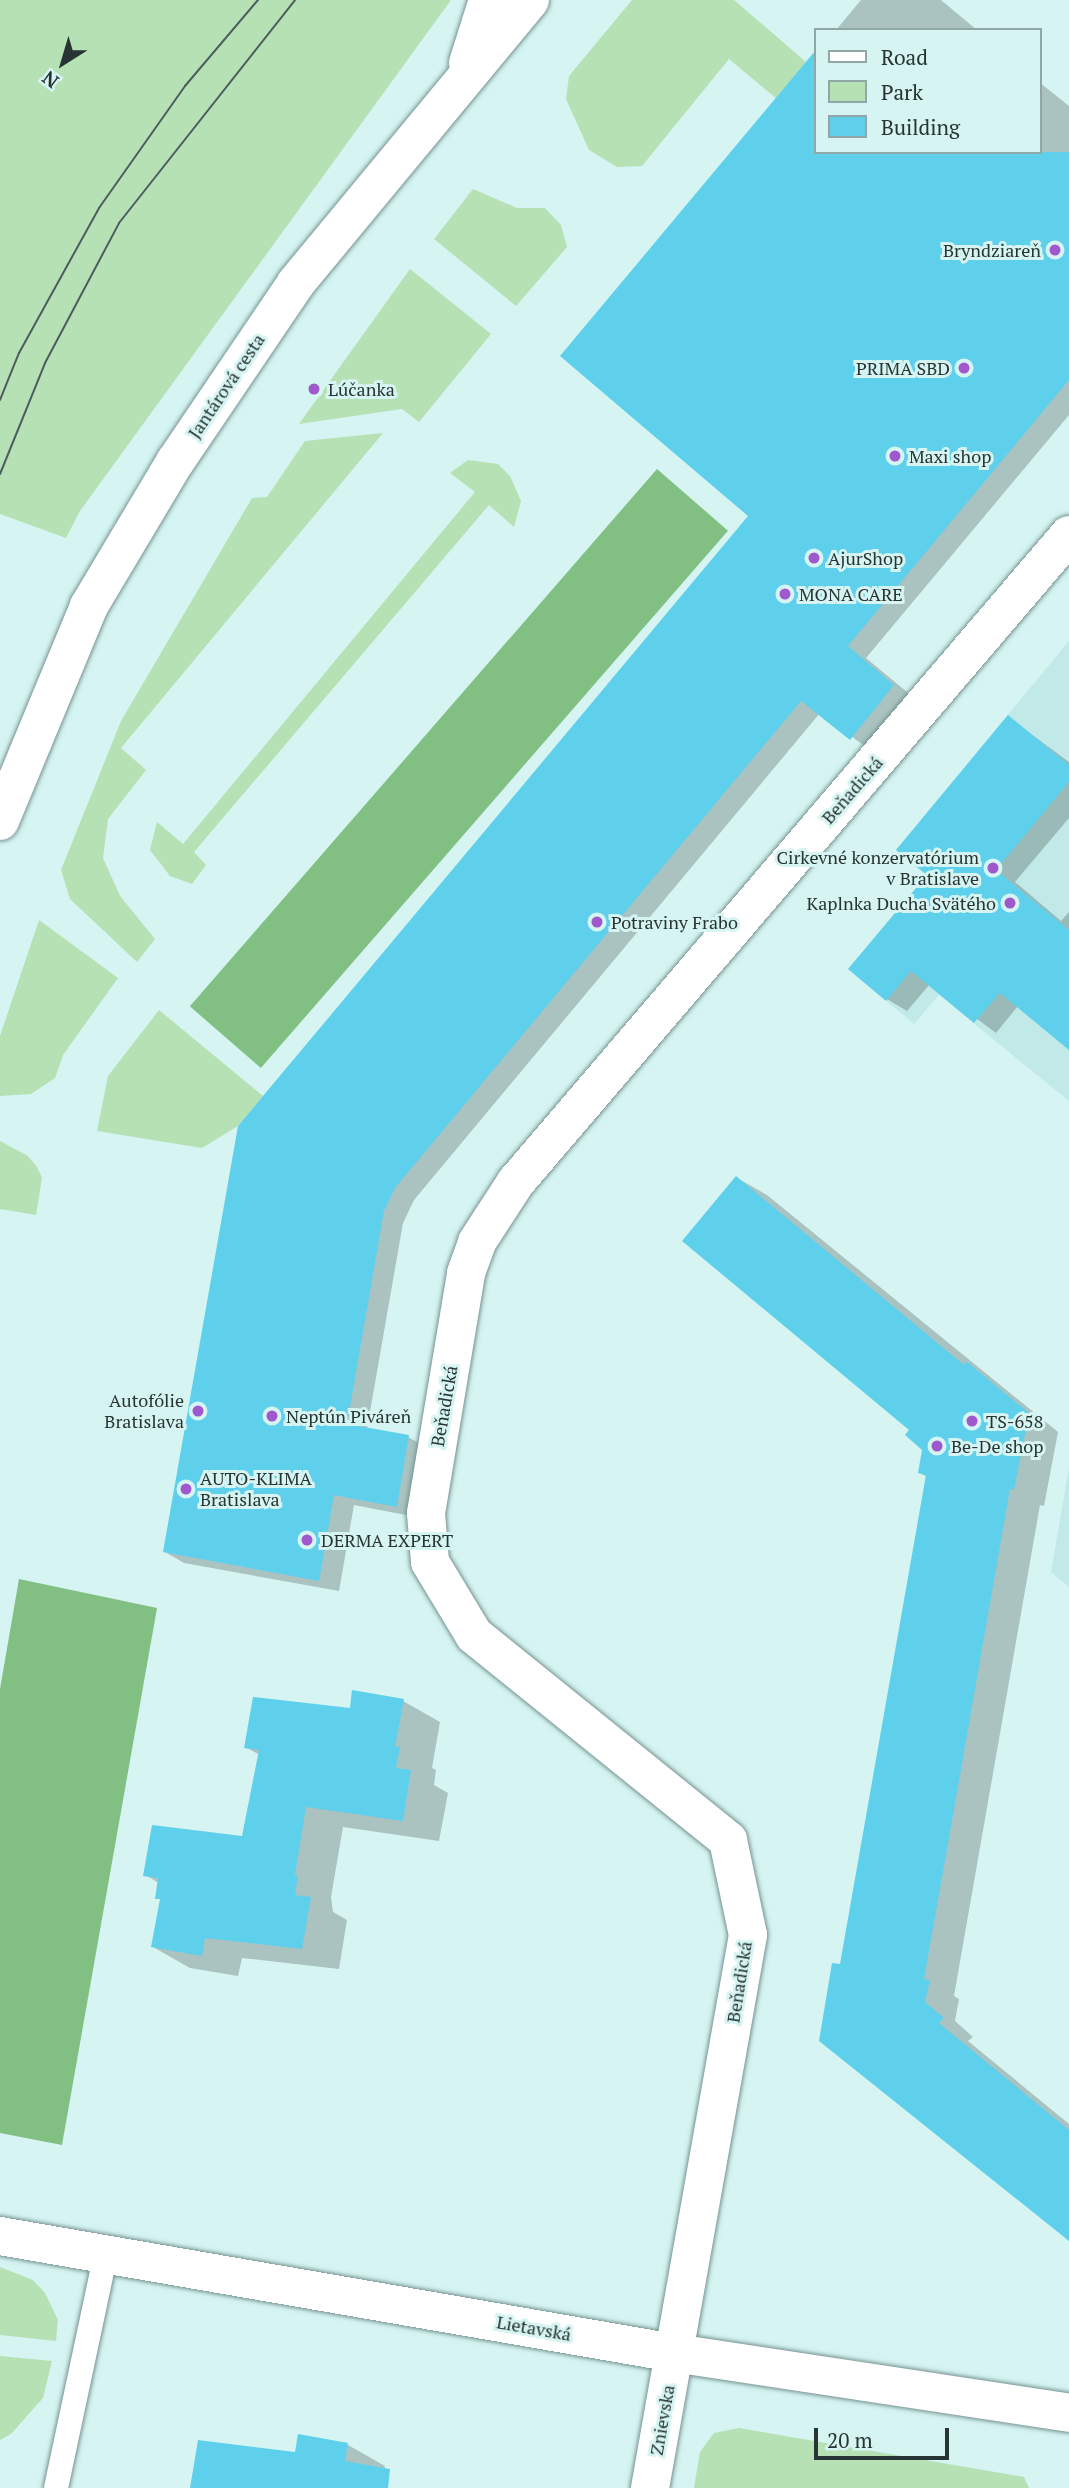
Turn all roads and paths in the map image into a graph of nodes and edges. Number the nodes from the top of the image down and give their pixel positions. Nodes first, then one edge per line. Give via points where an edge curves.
1 (488, 0) edge
2 (530, 0) edge
3 (457, 91) junction
4 (1069, 535) edge
5 (0, 821) edge
6 (0, 2236) edge
7 (106, 2252) junction
8 (674, 2353) junction
9 (1069, 2413) edge
10 (56, 2488) edge
11 (650, 2488) edge

1 - 3 street
2 - 3 street, Jantárová cesta
3 - 5 street, Jantárová cesta via 296,283 175,462 89,606
4 - 8 street, Beňadická via 516,1182 477,1242 466,1273 426,1513 430,1562 474,1636 729,1840 748,1935
6 - 7 street, Lietavská
7 - 8 street, Lietavská
7 - 10 lane
8 - 9 street, Lietavská
8 - 11 street, Znievska

